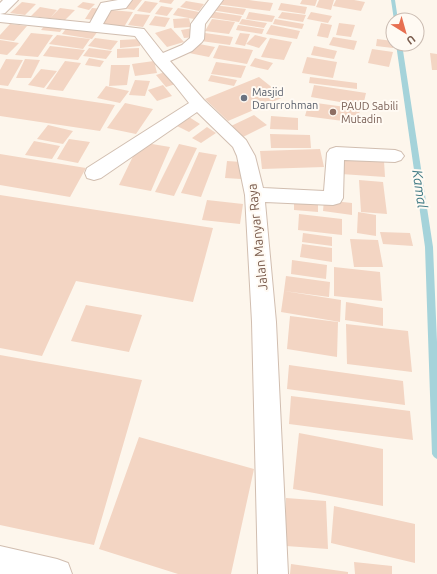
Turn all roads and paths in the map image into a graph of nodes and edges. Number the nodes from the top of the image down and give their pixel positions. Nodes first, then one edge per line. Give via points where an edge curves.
1 (11, 0) edge
2 (125, 0) edge
3 (216, 0) edge
4 (0, 10) edge
5 (0, 18) edge
6 (94, 28) junction
7 (160, 60) junction
8 (198, 104) junction
9 (395, 156) dead end
10 (94, 173) dead end
11 (255, 195) junction
12 (0, 561) edge
13 (57, 574) edge
14 (273, 574) edge

1 - 4 street
2 - 6 street via 121,5 106,6
3 - 7 street via 198,24 197,39 187,48
5 - 6 street, Jalan Manyar Raya
6 - 7 street, Jalan Manyar Raya via 139,32
7 - 8 street, Jalan Manyar Raya
8 - 10 street
8 - 11 street, Jalan Manyar Raya via 240,144 246,156
9 - 11 street via 336,153 333,198
11 - 14 street, Jalan Manyar Raya via 264,322
12 - 13 street

